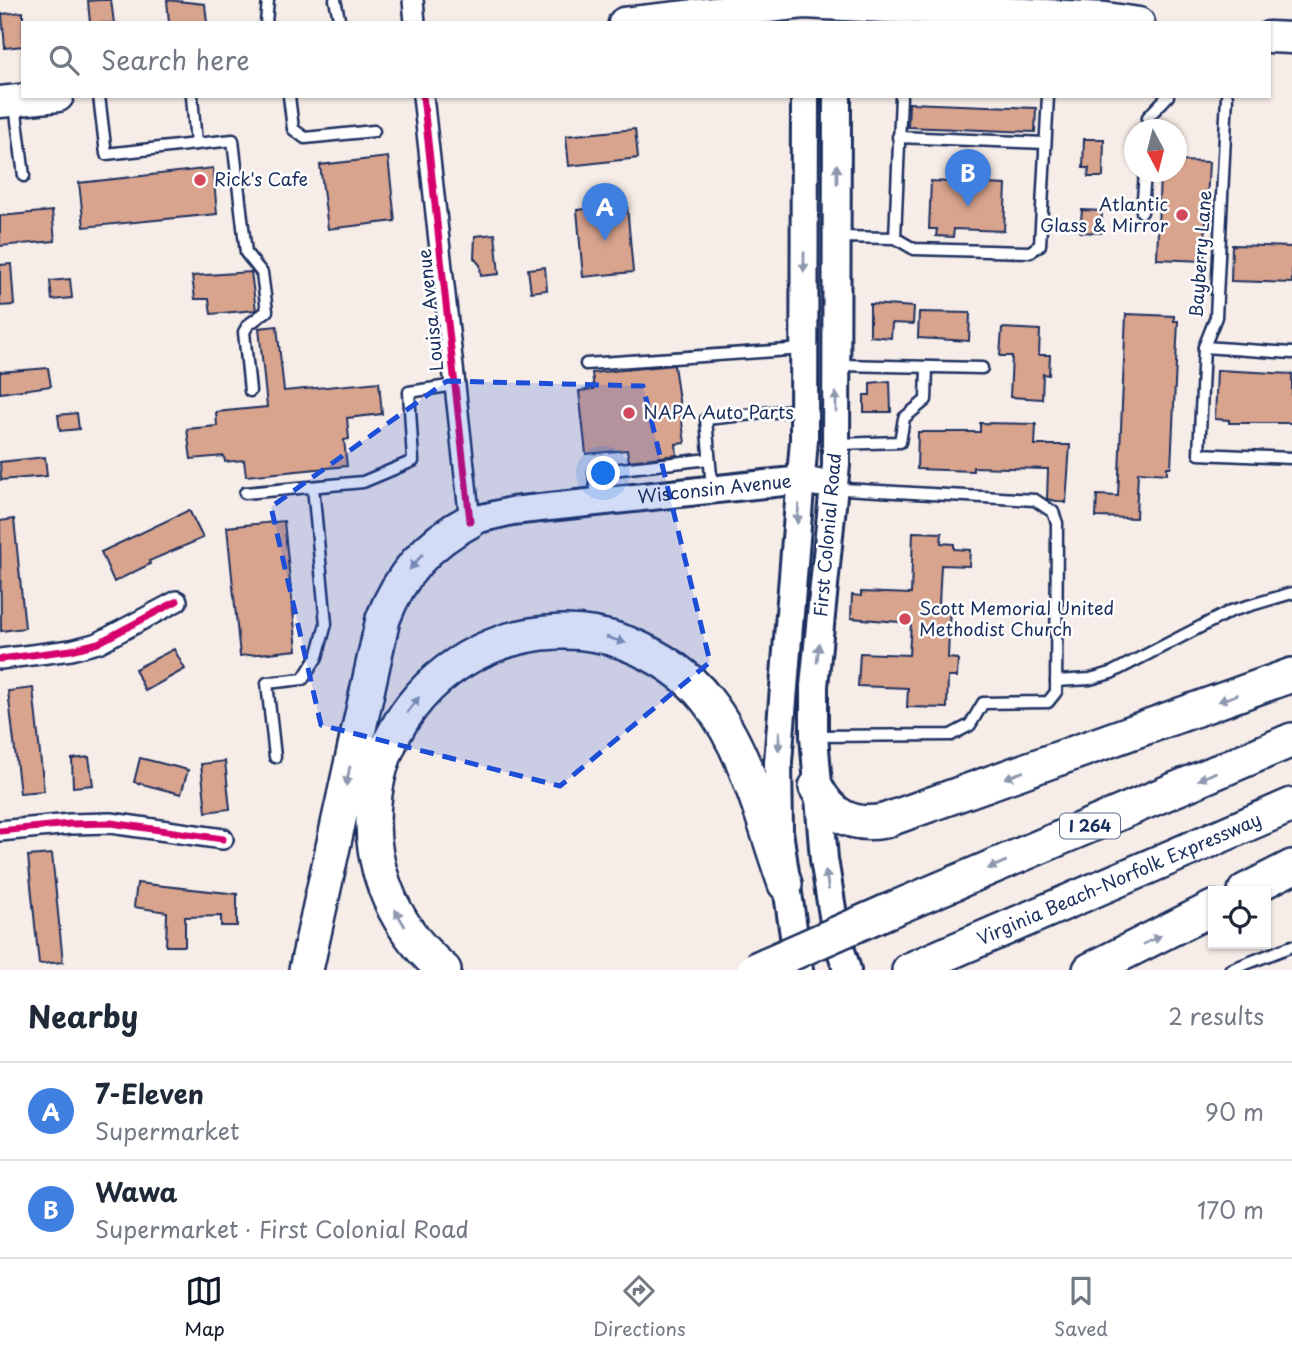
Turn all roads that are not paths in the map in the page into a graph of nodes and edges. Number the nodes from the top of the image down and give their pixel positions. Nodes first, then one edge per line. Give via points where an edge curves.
1 (268, 0) edge
2 (335, 0) edge
3 (413, 0) edge
4 (804, 9) edge
5 (838, 9) edge
6 (1048, 19) edge
7 (266, 21) edge
8 (340, 21) edge
9 (415, 21) edge
10 (650, 21) edge
11 (1094, 21) edge
12 (1271, 37) edge
13 (1292, 38) edge
14 (41, 98) edge
15 (99, 98) edge
16 (192, 98) edge
17 (289, 98) edge
18 (423, 98) edge
19 (805, 98) edge
20 (837, 98) edge
21 (901, 98) edge
22 (1048, 98) edge
23 (1166, 98) edge
24 (1227, 98) edge
25 (7, 102) edge
26 (1148, 119) edge
27 (374, 131) dead end
28 (898, 137) junction
29 (1045, 143) junction
30 (196, 144) junction
31 (24, 176) dead end
32 (1144, 182) edge
33 (1142, 212) dead end
34 (837, 237) junction
35 (895, 238) junction
36 (1205, 347) junction
37 (803, 349) junction
38 (1292, 353) edge
39 (586, 364) dead end
40 (836, 365) junction
41 (927, 367) junction
42 (982, 368) dead end
43 (455, 385) junction
44 (250, 391) dead end
45 (803, 409) junction
46 (836, 444) junction
47 (1292, 458) edge
48 (709, 459) junction
49 (802, 480) junction
50 (834, 486) junction
51 (313, 487) junction
52 (712, 490) junction
53 (245, 493) dead end
54 (597, 503) junction
55 (470, 521) junction
56 (1292, 593) edge
57 (177, 601) dead end
58 (0, 659) edge
59 (1292, 675) edge
60 (1056, 681) junction
61 (814, 736) junction
62 (1292, 740) edge
63 (275, 757) dead end
64 (816, 786) junction
65 (1292, 805) edge
66 (0, 831) edge
67 (223, 839) dead end
68 (1292, 867) edge
69 (785, 884) junction
70 (1255, 886) edge
71 (1208, 911) edge
72 (1292, 946) edge
73 (306, 970) edge
74 (444, 970) edge
75 (754, 970) edge
76 (799, 970) edge
77 (847, 970) edge
78 (909, 970) edge
79 (1090, 970) edge
80 (1230, 970) edge

1 - 7 lane
2 - 8 lane
3 - 9 street
4 - 5 main road
4 - 10 main road
5 - 6 main road
6 - 11 main road
12 - 13 main road
14 - 25 main road
15 - 30 lane via 106,154
16 - 30 lane
17 - 27 lane via 293,129 305,138
18 - 43 street, Louisa Avenue
19 -> 37 main road, First Colonial Road
34 -> 20 main road, First Colonial Road
21 - 28 lane
22 - 29 lane
23 - 26 lane
24 - 36 lane, Bayberry Lane via 1216,317
25 - 31 lane
28 - 29 lane
28 - 35 lane
29 - 35 lane via 1040,246 1030,252 914,249
30 - 44 lane via 233,140 246,253 262,273 267,311 244,332
32 - 33 lane
34 - 35 lane
34 - 40 main road, First Colonial Road
36 - 38 lane
36 - 47 lane, Bayberry Lane via 1199,454
37 - 39 lane
37 - 45 main road, First Colonial Road
40 - 41 lane
46 -> 40 main road, First Colonial Road
41 - 42 lane
41 - 46 lane via 926,400 904,418 901,442
43 - 51 lane via 409,392 413,461 363,482
43 - 55 street, Louisa Avenue
45 - 48 lane via 705,419
45 - 49 main road, First Colonial Road
46 - 50 main road, First Colonial Road
48 - 52 lane
48 - 54 lane via 594,472
49 - 50 main road, Wisconsin Avenue
49 - 52 main road, Wisconsin Avenue
49 -> 69 main road, First Colonial Road via 780,710 779,831
50 - 60 lane via 1035,500 1045,505 1056,523
61 -> 50 main road, First Colonial Road via 814,687
51 - 53 lane
51 - 63 lane via 326,624 317,657 303,679 267,683
52 - 54 main road, Wisconsin Avenue
54 - 55 main road, Wisconsin Avenue via 512,510
55 -> 73 highway via 447,533 417,559 401,580 383,619
56 - 60 lane via 1231,611 1111,673
57 - 58 street via 97,643
59 -> 64 highway via 884,821 869,824 842,818
60 - 61 lane via 1054,698 1048,702 983,702 971,725 951,736
61 - 64 main road, First Colonial Road
62 -> 75 highway, I 264, bridge
77 -> 64 main road, First Colonial Road via 836,934
65 - 78 highway, Virginia Beach-Norfolk Expressway
66 - 67 street via 111,823
68 - 70 highway
74 -> 69 highway via 408,932 385,888 373,833 377,778 395,731 432,682 477,652 506,640 558,632 613,639 642,650 696,686 726,728 744,766
69 - 76 main road, First Colonial Road
79 -> 71 highway
72 - 80 lane

